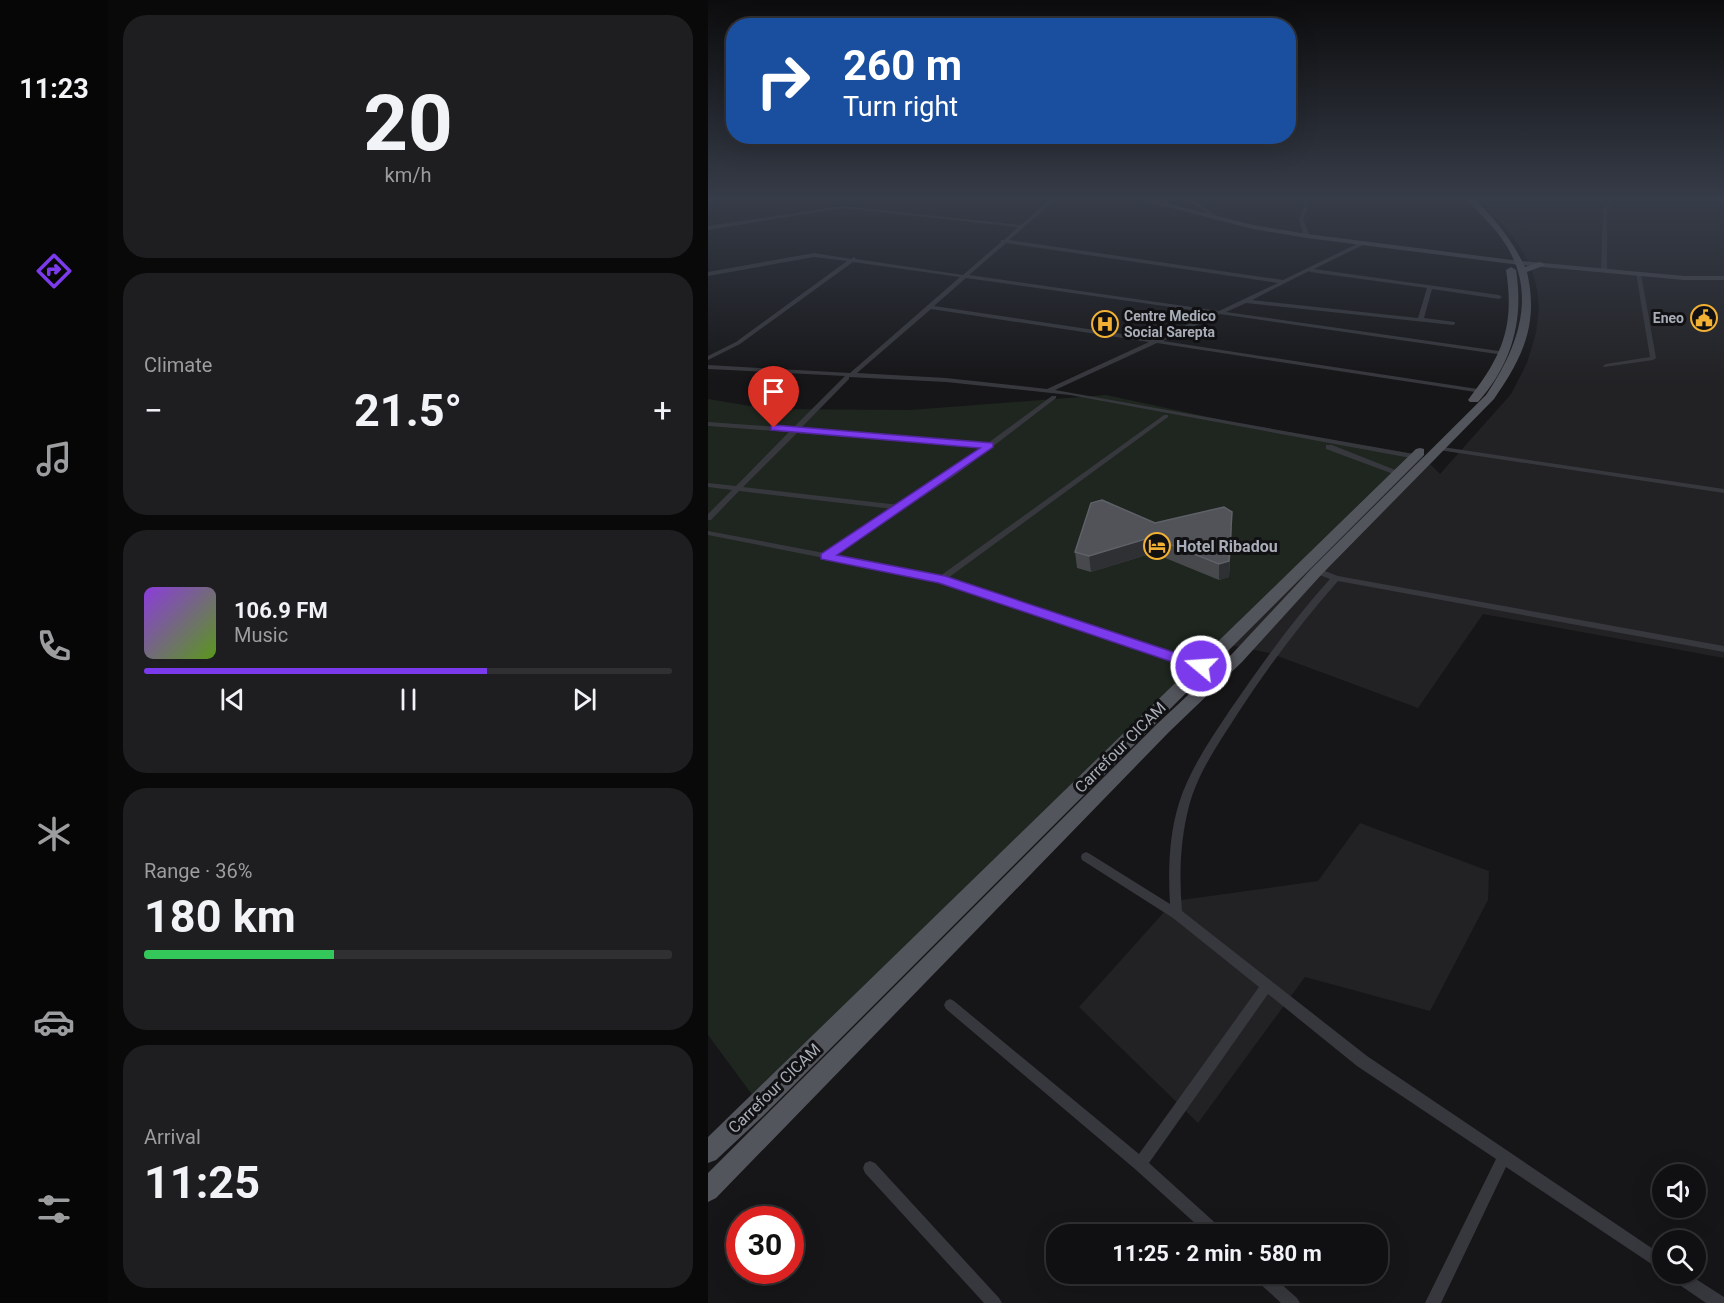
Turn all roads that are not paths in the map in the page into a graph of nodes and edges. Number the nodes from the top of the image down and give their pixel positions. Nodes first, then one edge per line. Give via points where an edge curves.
1 (787, 260) edge
2 (854, 260) joint
3 (983, 260) edge
4 (1132, 260) edge
5 (1330, 260) edge
6 (1497, 260) edge
7 (1514, 260) edge
8 (1515, 260) edge
9 (1604, 260) edge
10 (1516, 263) junction
11 (1540, 265) joint
12 (1558, 266) junction
13 (1310, 270) junction
14 (1604, 270) junction
15 (708, 274) edge
16 (1638, 274) junction
17 (967, 275) junction
18 (1724, 278) edge
19 (1285, 282) junction
20 (1430, 287) junction
21 (1499, 297) dead end
22 (1245, 301) junction
23 (931, 307) junction
24 (1217, 312) junction
25 (1420, 320) junction
26 (1453, 323) dead end
27 (1155, 341) junction
28 (1503, 353) junction
29 (708, 358) edge
30 (1606, 366) dead end
31 (708, 369) edge
32 (850, 376) junction
33 (1047, 391) junction
34 (1482, 391) junction
35 (1054, 397) junction
36 (1166, 416) junction
37 (708, 424) edge
38 (796, 429) junction
39 (990, 445) junction
40 (1439, 448) junction
41 (1416, 457) junction
42 (1399, 473) junction
43 (708, 485) edge
44 (739, 488) junction
45 (1724, 492) edge
46 (900, 507) junction
47 (708, 518) edge
48 (708, 533) edge
49 (825, 556) junction
50 (1317, 571) junction
51 (1336, 578) junction
52 (941, 579) junction
53 (1724, 649) edge
54 (1201, 666) junction
55 (1086, 857) dead end
56 (1177, 914) junction
57 (1267, 986) junction
58 (950, 1005) dead end
59 (708, 1152) edge
60 (1504, 1157) junction
61 (1140, 1164) junction
62 (870, 1168) dead end
63 (708, 1190) edge
64 (1206, 1224) edge
65 (1652, 1257) edge
66 (1271, 1284) edge
67 (1691, 1284) edge
68 (994, 1303) edge
69 (1292, 1303) edge
70 (1433, 1303) edge
71 (1719, 1303) edge

1 - 15 street
2 - 17 street
2 - 29 street via 738,343
3 - 17 street
4 - 19 street
5 - 13 street
6 - 10 street
7 - 10 main road
8 - 10 main road
9 - 14 street
10 - 11 main road
10 - 12 street
10 - 28 main road, Carrefour CICAM via 1515,318
10 - 40 main road via 1527,293 1528,321 1514,361 1490,397
11 - 12 street
12 - 14 street
13 - 19 street
13 - 20 street
14 - 16 street
16 - 18 street
16 - 30 street via 1653,358
17 - 23 street
17 - 24 street
19 - 22 street
20 - 21 street
20 - 25 street
22 - 24 street
22 - 25 street
23 - 27 street
23 - 32 street
24 - 27 street
24 - 28 street
25 - 26 street
27 - 33 street
27 - 34 street
28 - 34 main road, Carrefour CICAM
31 - 32 street
32 - 33 street
32 - 35 street
32 - 38 street
33 - 41 street
34 - 41 main road, Carrefour CICAM
35 - 36 street
35 - 39 street
36 - 42 street via 1336,449
36 - 52 street
37 - 38 street
38 - 39 street
38 - 44 street
39 - 46 street
40 - 45 street
40 - 50 main road
41 - 42 main road, Carrefour CICAM
42 - 54 main road, Carrefour CICAM
43 - 44 street
44 - 46 street
44 - 47 street
46 - 49 street
48 - 49 street
49 - 52 street
50 - 51 street
50 - 63 main road via 1237,658 1163,728
51 - 53 street
51 - 56 street via 1259,673 1200,762 1184,806 1173,879
52 - 54 street
54 - 59 main road, Carrefour CICAM
55 - 56 street
56 - 57 street
57 - 60 street via 1362,1061
57 - 61 street
58 - 61 street
60 - 65 street
60 - 70 street
61 - 64 street
62 - 68 street
66 - 69 street
67 - 71 street

